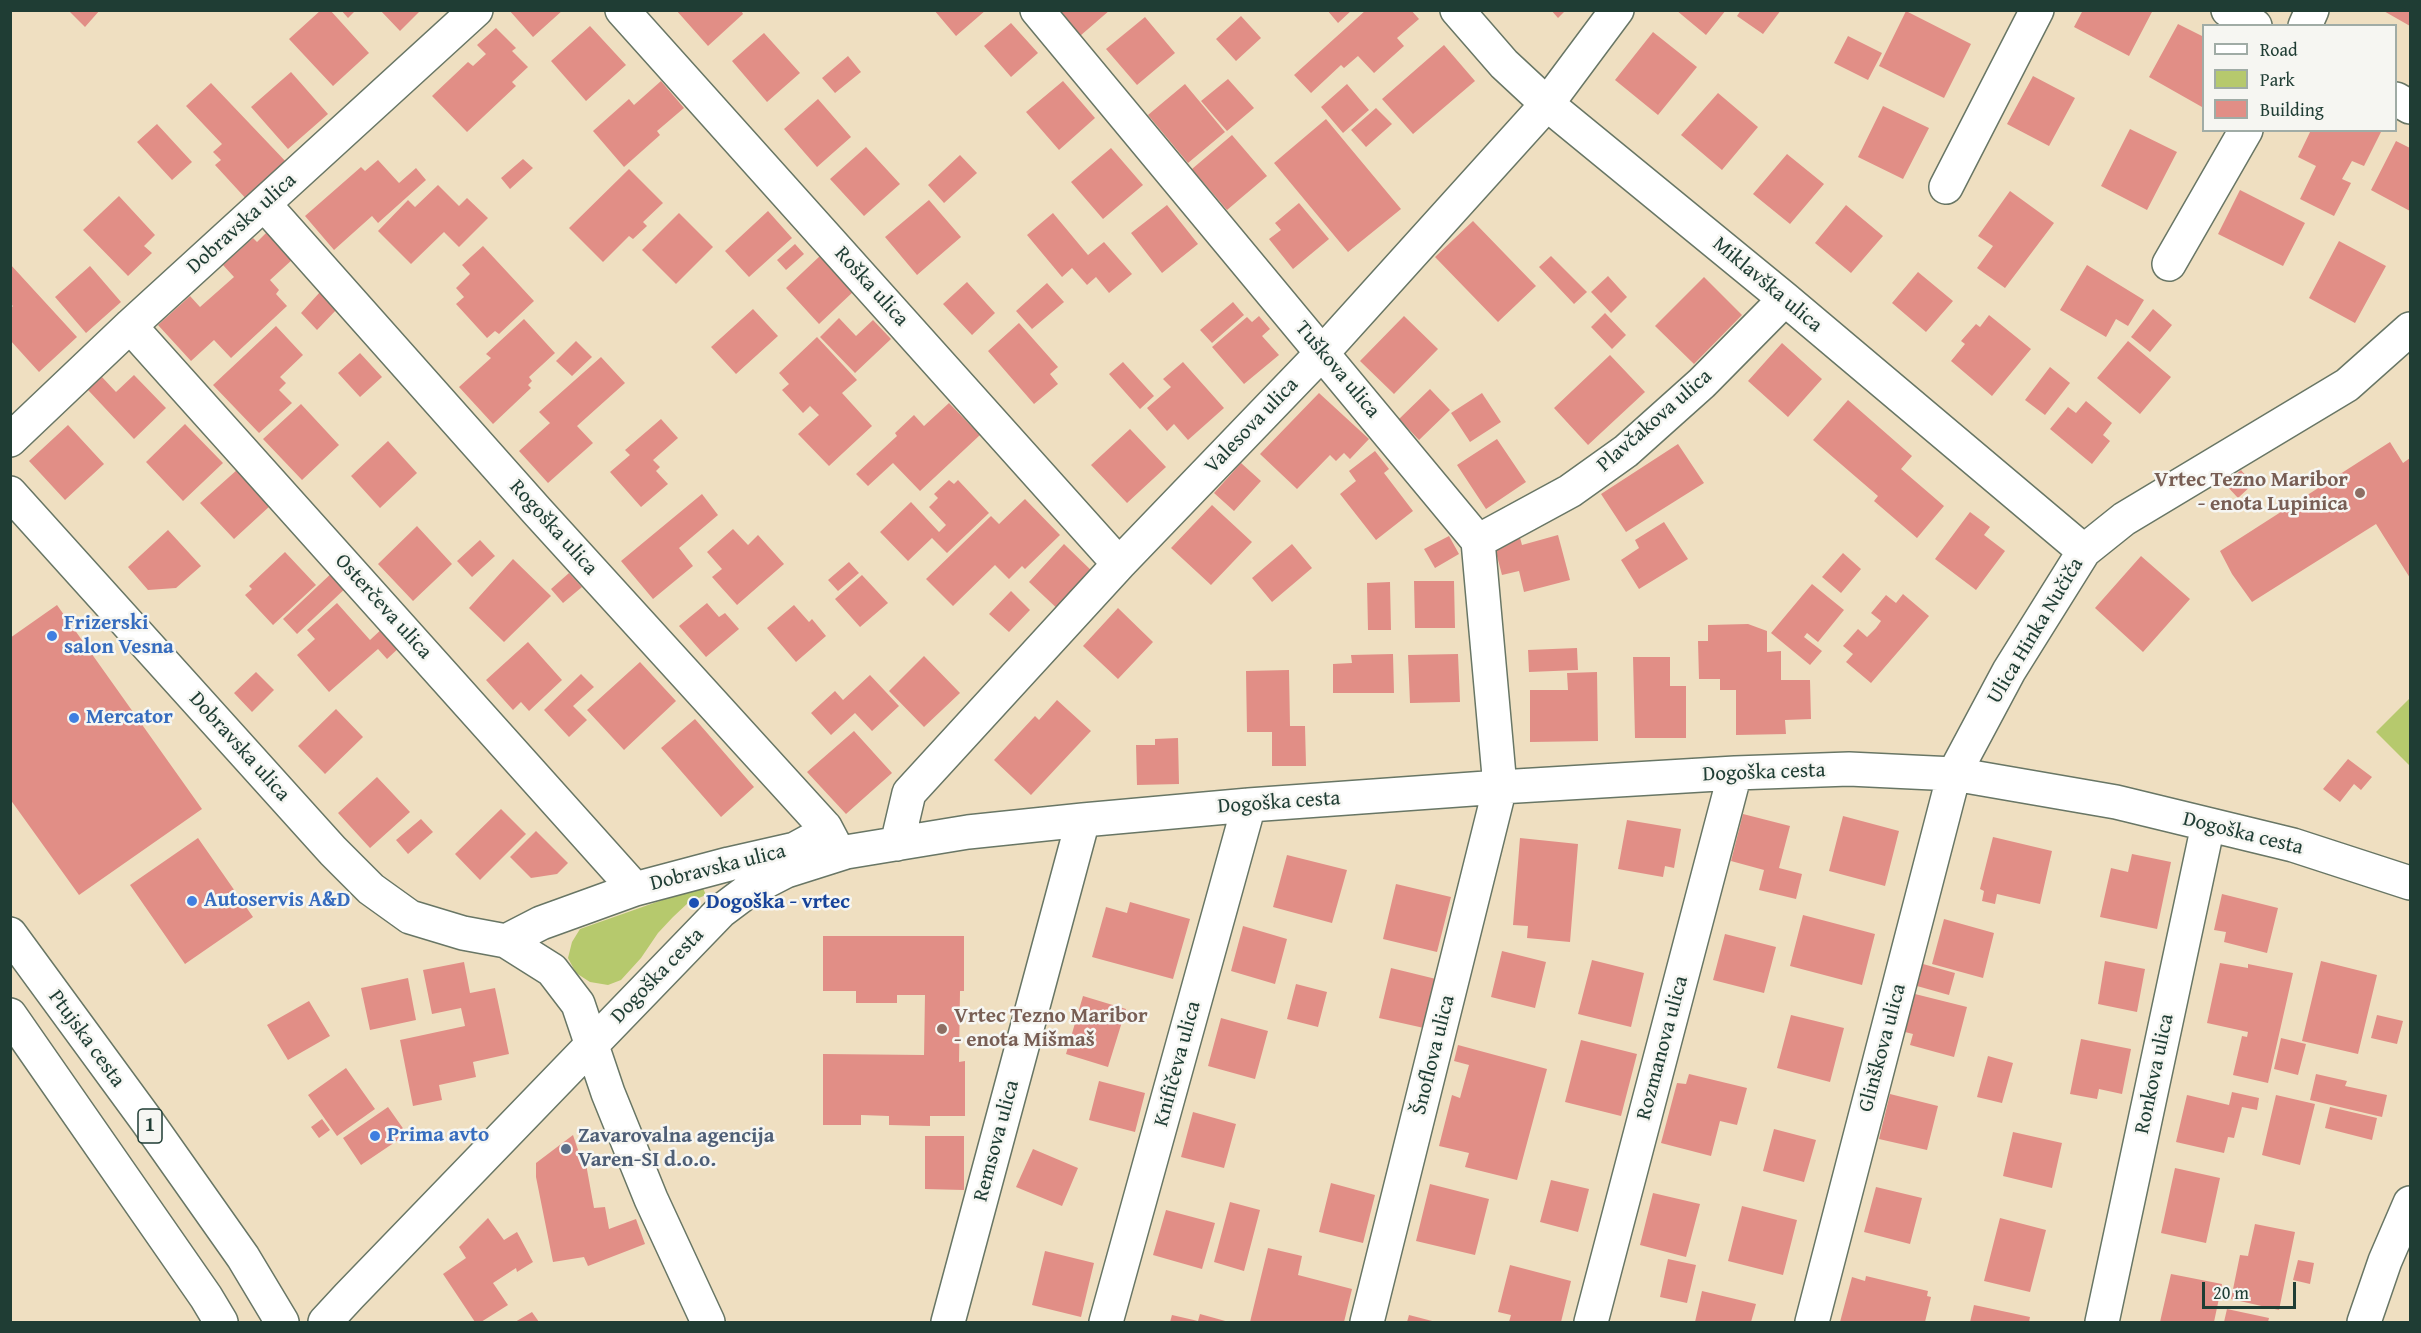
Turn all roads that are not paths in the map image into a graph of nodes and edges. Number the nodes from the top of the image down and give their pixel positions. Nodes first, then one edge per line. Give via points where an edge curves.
1 (476, 10) edge
2 (622, 10) edge
3 (1037, 10) edge
4 (1457, 10) edge
5 (1617, 10) edge
6 (2037, 10) edge
7 (2228, 10) edge
8 (2312, 10) edge
9 (2252, 24) edge
10 (2306, 24) edge
11 (1547, 104) junction
12 (2245, 132) edge
13 (1946, 187) dead end
14 (264, 204) junction
15 (2169, 264) dead end
16 (1785, 299) junction
17 (130, 326) junction
18 (2410, 329) edge
19 (1323, 352) junction
20 (10, 440) edge
21 (10, 494) edge
22 (1478, 541) junction
23 (2084, 551) junction
24 (1119, 564) junction
25 (1735, 773) junction
26 (1954, 774) junction
27 (1500, 787) junction
28 (1249, 805) junction
29 (1083, 819) junction
30 (2208, 825) junction
31 (832, 841) junction
32 (897, 844) junction
33 (2410, 883) edge
34 (635, 889) junction
35 (10, 934) edge
36 (506, 941) junction
37 (10, 1015) edge
38 (591, 1045) junction
39 (2410, 1203) edge
40 (220, 1323) edge
41 (282, 1323) edge
42 (326, 1323) edge
43 (708, 1323) edge
44 (948, 1323) edge
45 (1106, 1323) edge
46 (1367, 1323) edge
47 (1590, 1323) edge
48 (1812, 1323) edge
49 (2102, 1323) edge
50 (2364, 1323) edge

1 - 14 street, Dobravska ulica
2 - 24 street, Roška ulica
3 - 19 street, Tuškova ulica
4 - 11 street, Miklavška ulica via 1504,64
5 - 11 street, Valesova ulica
6 - 13 street
7 - 9 street
8 - 10 street
11 - 16 street, Miklavška ulica
11 - 19 street, Valesova ulica
12 - 15 street
14 - 17 street, Dobravska ulica
14 - 31 street, Rogoška ulica
16 - 22 street, Plavčakova ulica via 1626,452 1570,491
16 - 23 street, Miklavška ulica
17 - 20 street, Dobravska ulica
17 - 34 street, Osterčeva ulica
18 - 23 street, Ulica Hinka Nučiča via 2347,385 2124,519
19 - 22 street, Tuškova ulica
19 - 24 street, Valesova ulica
21 - 36 street, Dobravska ulica via 372,889 410,917
22 - 27 street
23 - 26 street, Ulica Hinka Nučiča via 2009,671
24 - 32 street, Valesova ulica via 909,793
25 - 26 street, Dogoška cesta via 1849,769
25 - 27 street, Dogoška cesta
25 - 47 street, Rozmanova ulica
26 - 30 street, Dogoška cesta via 2116,802
26 - 48 street, Glinškova ulica
27 - 28 street, Dogoška cesta
27 - 46 street, Šnoflova ulica
28 - 29 street, Dogoška cesta
28 - 45 street, Knifičeva ulica
29 - 32 street, Dogoška cesta
29 - 44 street, Remsova ulica
30 - 33 street, Dogoška cesta via 2293,845
30 - 49 street, Ronkova ulica
31 - 32 street, Dogoška cesta
31 - 34 street, Dobravska ulica via 817,837 795,849
31 - 38 street, Dogoška cesta via 721,911
34 - 36 street, Dobravska ulica via 541,922
35 - 41 street, Ptujska cesta / 1 via 216,1218
36 - 38 street, Dobravska ulica via 552,970 578,1004
37 - 40 street
38 - 42 street, Dogoška cesta
38 - 43 street, Dobravska ulica via 651,1199
39 - 50 street

